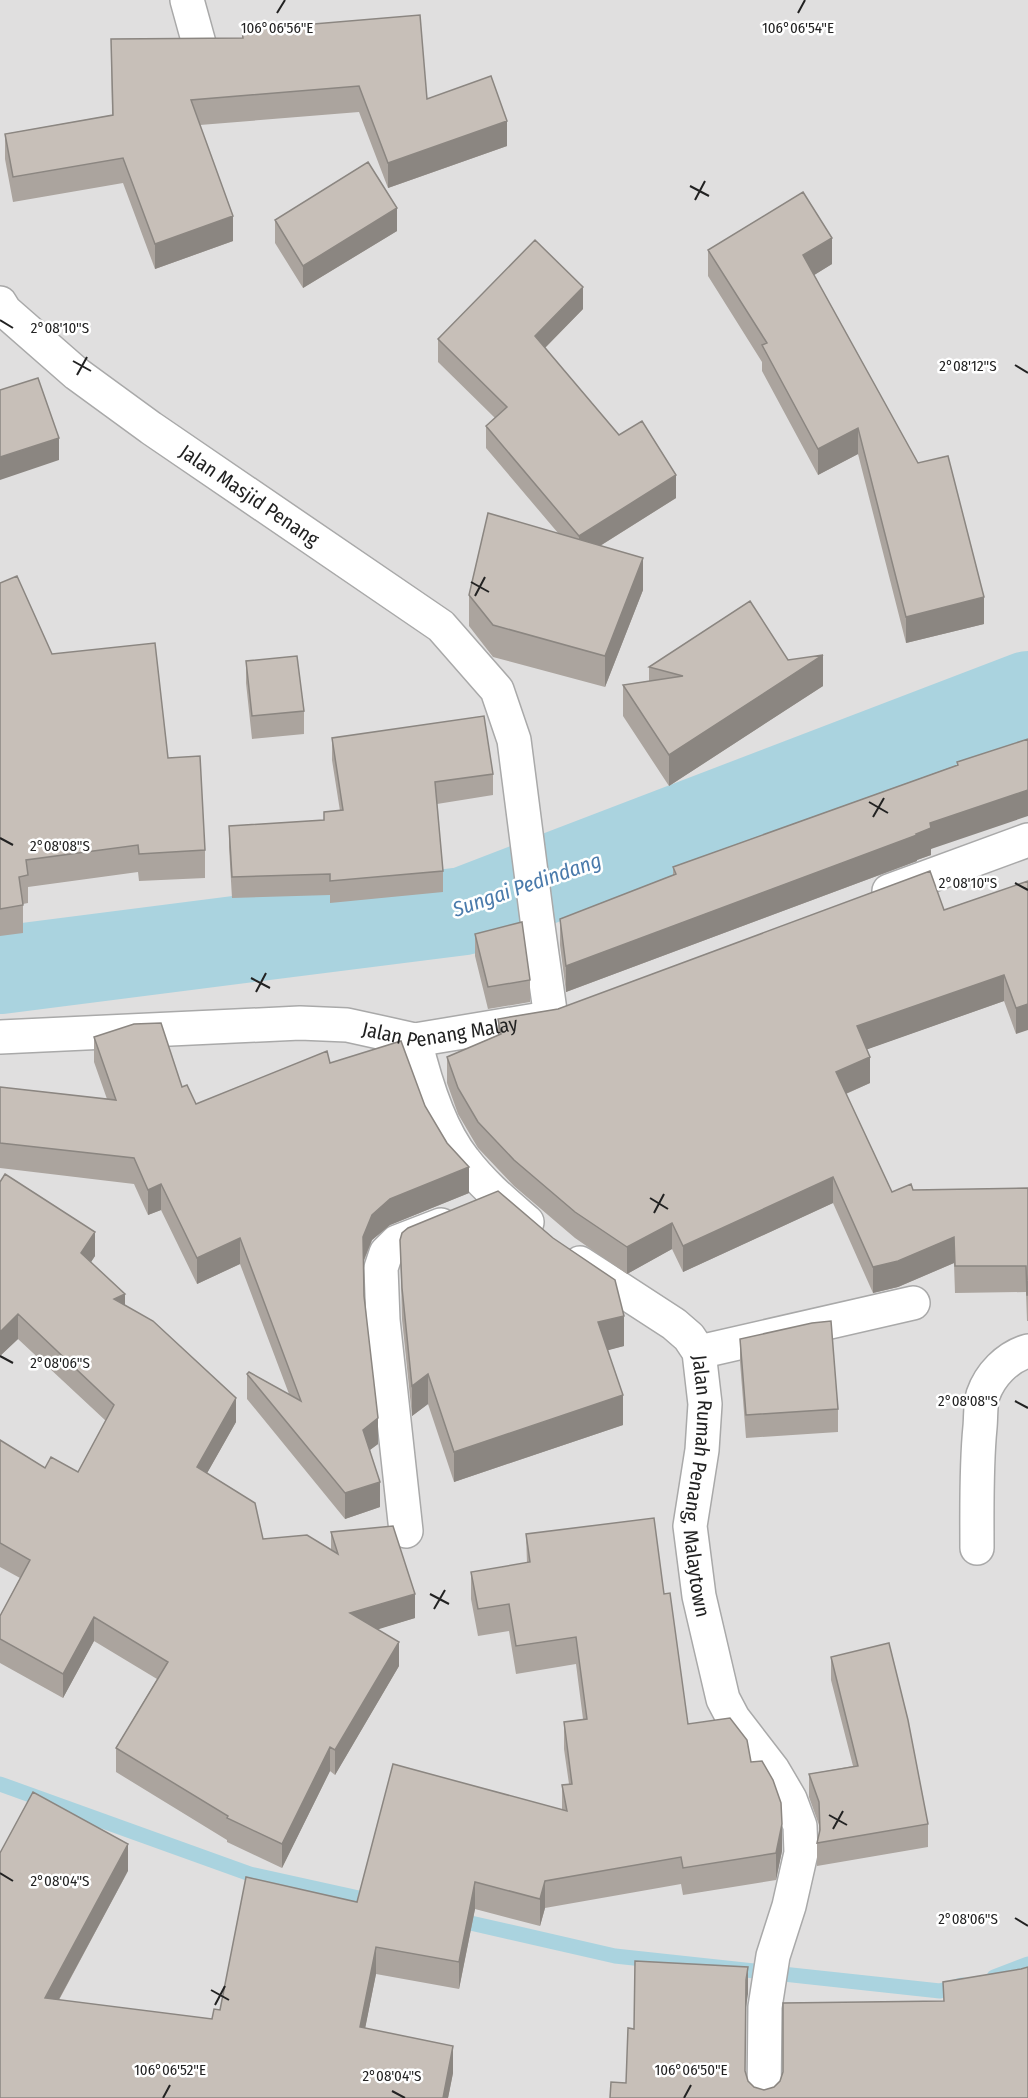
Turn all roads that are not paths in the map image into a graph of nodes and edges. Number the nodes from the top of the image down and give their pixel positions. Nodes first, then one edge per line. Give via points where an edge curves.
1 (188, 0) edge
2 (200, 47) edge
3 (0, 303) edge
4 (1028, 840) edge
5 (860, 902) edge
6 (585, 1005) edge
7 (552, 1018) junction
8 (0, 1037) edge
9 (415, 1040) junction
10 (501, 1200) junction
11 (913, 1303) dead end
12 (1028, 1351) edge
13 (699, 1352) junction
14 (406, 1531) dead end
15 (977, 1548) dead end
16 (764, 2098) edge

1 - 2 street
3 - 7 street, Jalan Masjid Penang via 68,366 114,401 441,626 497,690 514,740
4 - 5 street
6 - 7 street, Jalan Penang Malay
7 - 9 street, Jalan Penang Malay
8 - 9 street, Jalan Penang Malay via 300,1023 347,1025
9 - 10 street, Jalan Rumah Penang, Malaytown via 441,1122 463,1159
10 - 13 street, Jalan Rumah Penang, Malaytown via 615,1288 674,1324
10 - 14 street via 397,1242 386,1253 381,1268
11 - 13 street
12 - 15 street via 1003,1366 991,1378 982,1397
13 - 16 street, Jalan Rumah Penang, Malaytown via 705,1404 690,1526 699,1596 723,1699 773,1770 800,1826 801,1853 773,1956 765,2007

